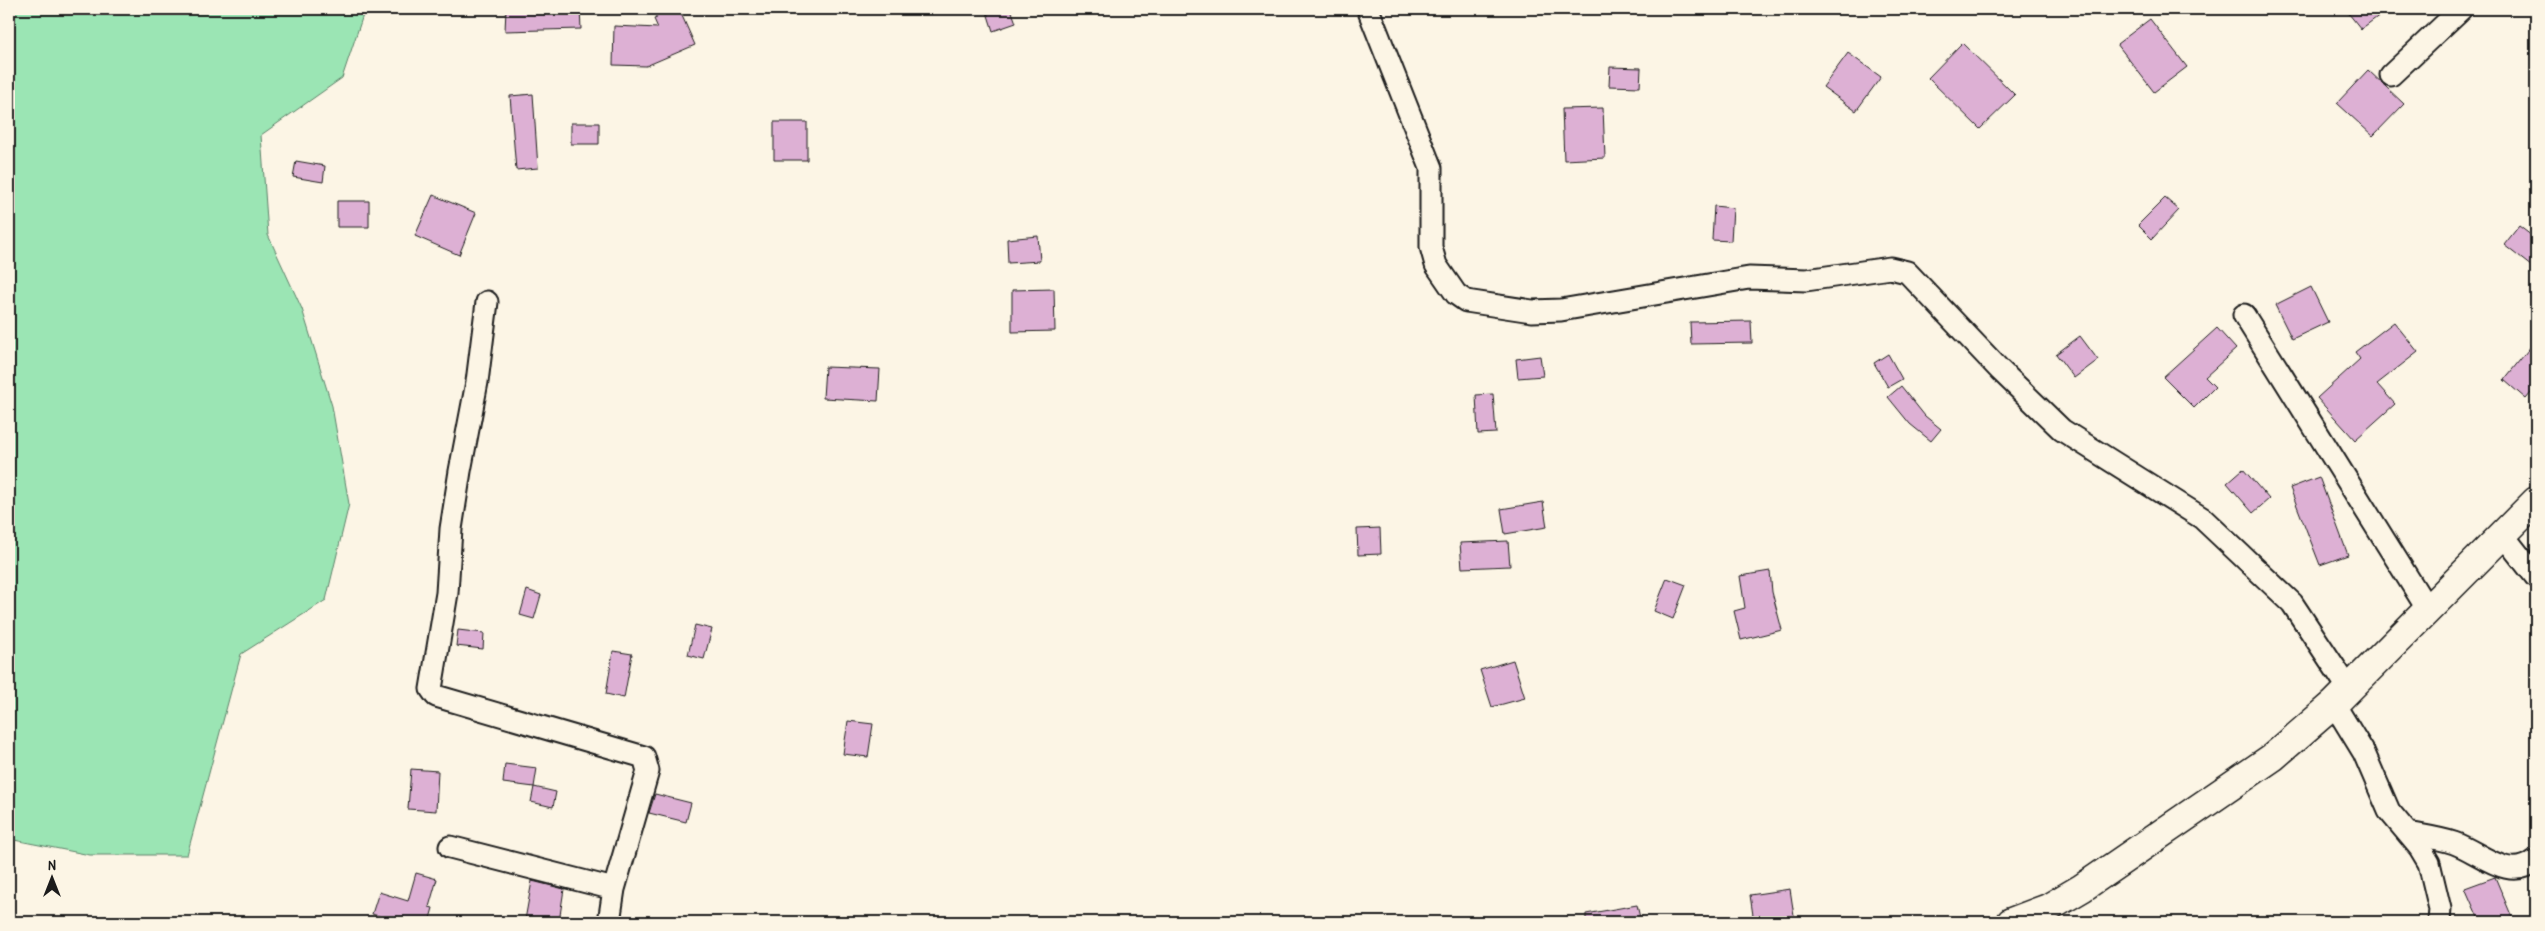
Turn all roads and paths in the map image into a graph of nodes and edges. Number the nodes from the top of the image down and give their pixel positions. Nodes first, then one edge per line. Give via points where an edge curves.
1 (1368, 9) edge
2 (2461, 9) edge
3 (2391, 75) dead end
4 (487, 302) dead end
5 (2244, 315) dead end
6 (2536, 501) edge
7 (2503, 535) junction
8 (2536, 577) edge
9 (2428, 610) junction
10 (2342, 697) junction
11 (2408, 833) junction
12 (450, 847) dead end
13 (2536, 860) edge
14 (614, 889) junction
15 (609, 922) edge
16 (2012, 922) edge
17 (2440, 922) edge

1 - 10 street via 1431,168 1433,257 1456,294 1466,301 1532,312 1561,310 1749,278 1806,280 1890,268 1907,272 2062,430 2202,518 2292,603
2 - 3 street
4 - 14 street via 477,382 451,530 447,593 431,689 436,696 644,757 648,771
5 - 9 street
6 - 7 main road
7 - 8 street
7 - 9 main road
9 - 10 main road
10 - 11 street via 2389,811
10 - 16 main road via 2273,758 2082,888 2048,908
11 - 13 street via 2453,843 2490,862 2516,870
11 - 17 street via 2429,864
12 - 14 street
14 - 15 street

